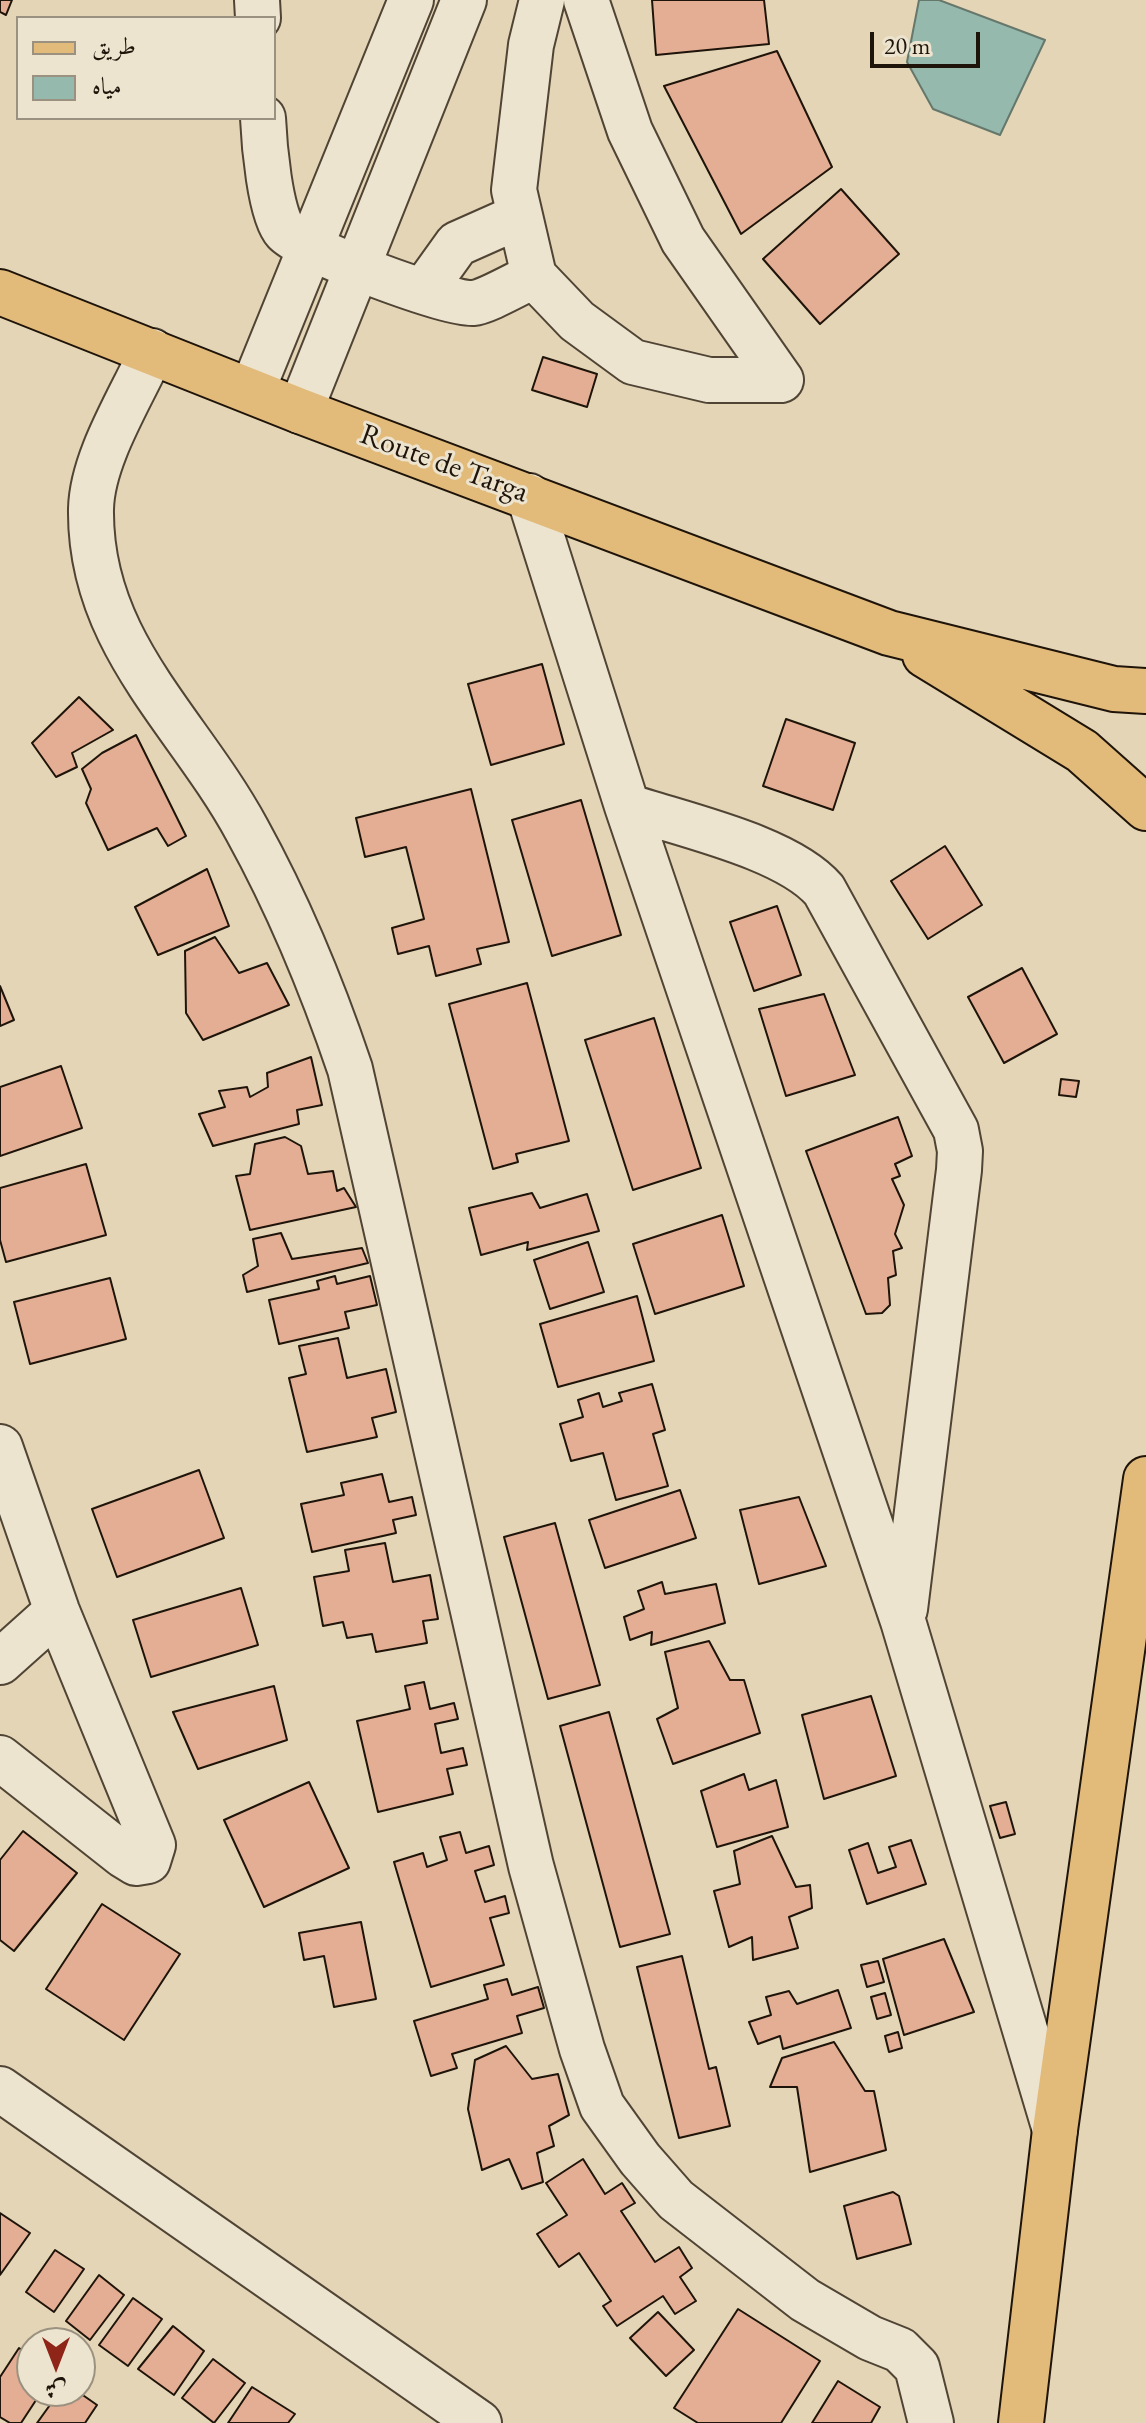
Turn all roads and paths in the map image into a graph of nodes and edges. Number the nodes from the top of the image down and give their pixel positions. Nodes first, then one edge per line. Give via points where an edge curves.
1 (411, 0) edge
2 (464, 0) edge
3 (542, 0) edge
4 (586, 0) edge
5 (263, 120) edge
6 (520, 216) junction
7 (310, 249) junction
8 (357, 269) junction
9 (534, 276) junction
10 (424, 290) junction
11 (0, 292) edge
12 (152, 351) junction
13 (252, 391) junction
14 (300, 411) junction
15 (529, 496) junction
16 (889, 633) junction
17 (1146, 691) edge
18 (627, 806) junction
19 (1146, 808) edge
20 (0, 1447) edge
21 (1146, 1479) edge
22 (57, 1611) junction
23 (903, 1621) junction
24 (0, 1662) edge
25 (0, 1758) edge
26 (0, 2089) edge
27 (1055, 2130) junction
28 (479, 2423) edge
29 (931, 2423) edge
30 (1021, 2423) edge

1 - 7 street
2 - 8 street
3 - 6 street via 531,45 514,190
4 - 9 street via 630,131 683,240 781,380 709,380 633,362 577,321
5 - 7 street via 271,190 283,230
6 - 9 street
6 - 10 street via 457,244
7 - 8 street
7 - 13 street
8 - 10 street
8 - 14 street
9 - 10 street via 473,303
11 - 12 main road, Route de Targa
12 - 13 main road, Route de Targa
12 - 29 street via 99,464 91,505 93,555 113,624 245,826 278,888 345,1054 531,1866 602,2106 676,2200 805,2300 900,2350 917,2367
13 - 14 main road, Route de Targa
14 - 15 main road, Route de Targa
15 - 16 main road, Route de Targa
15 - 18 street
16 - 17 main road, Route de Targa via 1114,689
16 - 19 main road, Route de Targa via 1082,751
18 - 23 street
18 - 23 street via 784,859 809,873 824,890 956,1130 959,1170
20 - 22 street
21 - 27 main road
22 - 24 street
22 - 25 street via 153,1845 148,1861 136,1863 123,1855
23 - 27 street
26 - 28 street
27 - 30 main road

